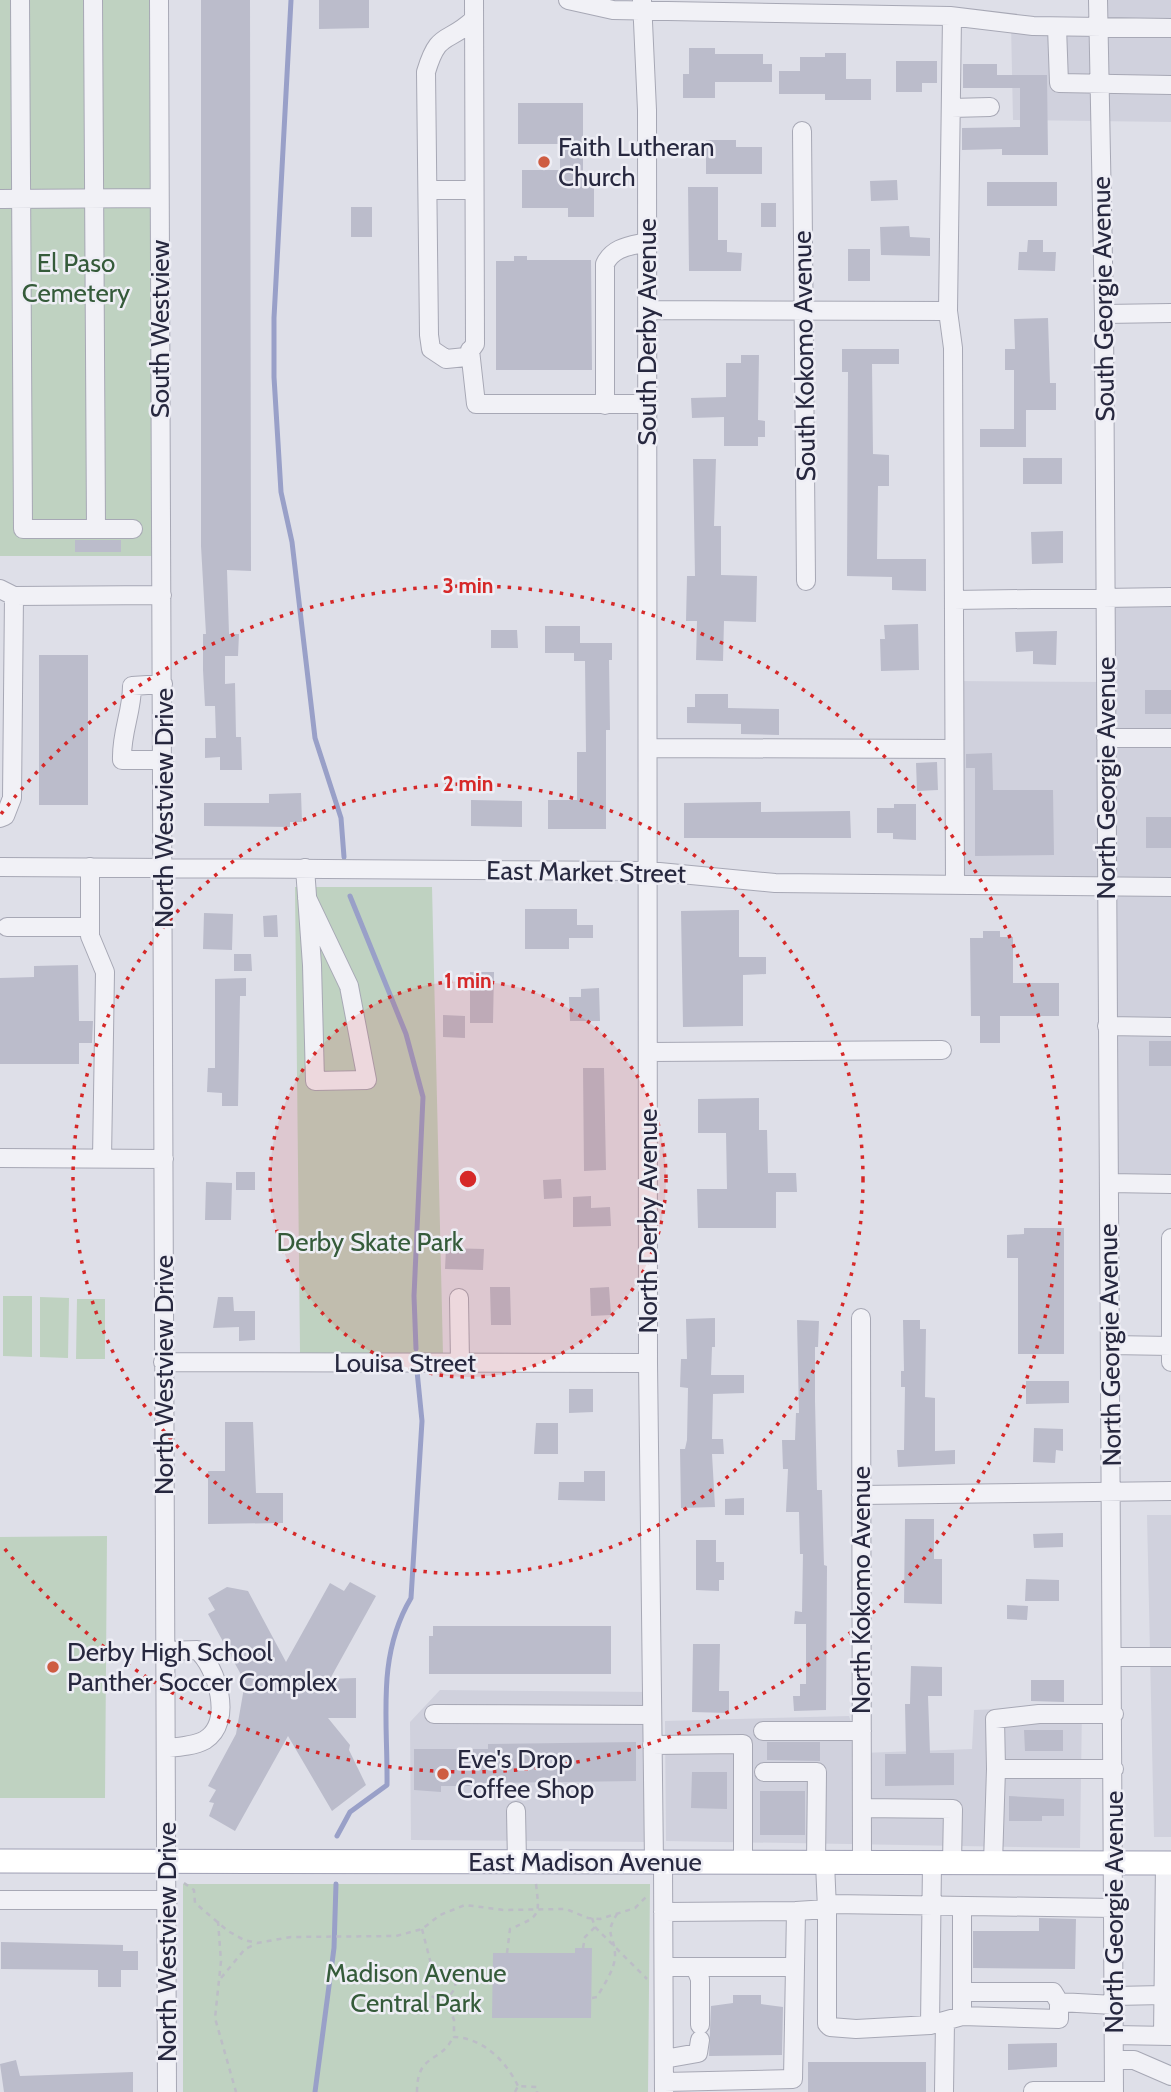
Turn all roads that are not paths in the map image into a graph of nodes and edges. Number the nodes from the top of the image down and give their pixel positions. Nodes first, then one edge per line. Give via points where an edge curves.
1 (20, 0) edge
2 (93, 0) edge
3 (159, 0) edge
4 (474, 0) edge
5 (568, 0) edge
6 (1098, 0) edge
7 (642, 5) edge
8 (759, 6) edge
9 (952, 17) junction
10 (474, 19) junction
11 (1058, 27) junction
12 (1099, 28) junction
13 (1171, 28) edge
14 (1100, 85) junction
15 (1171, 85) edge
16 (990, 107) dead end
17 (951, 108) junction
18 (802, 131) dead end
19 (428, 190) junction
20 (474, 190) junction
21 (0, 198) edge
22 (20, 198) junction
23 (94, 198) junction
24 (159, 198) junction
25 (647, 242) junction
26 (648, 310) junction
27 (803, 311) junction
28 (948, 311) junction
29 (1171, 313) edge
30 (1104, 314) junction
31 (470, 351) junction
32 (647, 404) junction
33 (605, 405) junction
34 (96, 529) junction
35 (133, 529) dead end
36 (649, 580) joint
37 (806, 581) dead end
38 (7, 592) edge
39 (162, 595) junction
40 (1171, 597) edge
41 (1105, 598) junction
42 (954, 600) junction
43 (163, 657) joint
44 (163, 684) junction
45 (1106, 738) junction
46 (1171, 738) edge
47 (649, 748) junction
48 (954, 749) junction
49 (164, 760) junction
50 (0, 818) edge
51 (0, 867) edge
52 (90, 867) junction
53 (164, 867) junction
54 (305, 868) junction
55 (649, 871) junction
56 (955, 885) junction
57 (1106, 886) junction
58 (1171, 887) edge
59 (307, 898) junction
60 (6, 927) dead end
61 (89, 927) junction
62 (1107, 1026) junction
63 (1171, 1027) edge
64 (942, 1050) dead end
65 (649, 1052) junction
66 (0, 1157) edge
67 (102, 1159) junction
68 (164, 1159) junction
69 (1109, 1183) junction
70 (1171, 1184) edge
71 (1171, 1238) edge
72 (459, 1298) dead end
73 (861, 1318) dead end
74 (1111, 1345) junction
75 (1171, 1346) edge
76 (163, 1362) junction
77 (1171, 1362) edge
78 (460, 1363) junction
79 (648, 1363) junction
80 (1171, 1491) edge
81 (1112, 1492) junction
82 (861, 1495) junction
83 (166, 1651) junction
84 (1113, 1657) junction
85 (1171, 1657) edge
86 (434, 1714) dead end
87 (1114, 1714) junction
88 (652, 1715) junction
89 (763, 1731) dead end
90 (862, 1731) junction
91 (652, 1745) junction
92 (167, 1748) junction
93 (996, 1769) junction
94 (1114, 1769) junction
95 (764, 1772) dead end
96 (862, 1808) junction
97 (516, 1811) dead end
98 (0, 1861) edge
99 (168, 1861) junction
100 (517, 1862) junction
101 (658, 1862) junction
102 (743, 1862) junction
103 (821, 1863) junction
104 (862, 1863) junction
105 (942, 1863) junction
106 (993, 1863) junction
107 (1114, 1863) junction
108 (1168, 1863) edge
109 (0, 1900) edge
110 (167, 1900) junction
111 (932, 1906) junction
112 (962, 1907) junction
113 (1114, 1908) junction
114 (827, 1909) junction
115 (796, 1911) junction
116 (663, 1912) junction
117 (664, 1967) junction
118 (695, 1967) junction
119 (795, 1967) junction
120 (962, 1992) junction
121 (1164, 1995) junction
122 (1114, 2001) junction
123 (1059, 2010) junction
124 (946, 2020) junction
125 (1114, 2035) junction
126 (1167, 2036) edge
127 (664, 2059) junction
128 (1114, 2060) junction
129 (1171, 2076) edge
130 (664, 2087) edge
131 (1033, 2091) edge
132 (1114, 2091) edge
133 (167, 2092) edge
134 (944, 2092) edge

1 - 22 street
2 - 23 street
3 - 24 street, South Westview
4 - 10 street
5 - 7 street via 593,8
6 - 12 street, South Georgie Avenue
7 - 8 street
7 - 25 street, South Derby Avenue
8 - 9 street
9 - 11 street
9 - 17 street
10 - 19 street via 433,49 426,72
10 - 20 street
11 - 12 street
11 - 14 street via 1059,83
12 - 13 street
12 - 14 street, South Georgie Avenue
14 - 15 street
14 - 30 street, South Georgie Avenue
16 - 17 street
17 - 28 street
18 - 27 street, South Kokomo Avenue
19 - 20 street
19 - 31 street via 431,349 446,359 466,357
20 - 31 street via 475,344
21 - 22 street
22 - 23 street
22 - 34 street via 23,529
23 - 24 street
23 - 34 street
24 - 39 street, South Westview
25 - 26 street, South Derby Avenue
25 - 33 street via 620,248 605,264
26 - 27 street
26 - 32 street, South Derby Avenue
27 - 28 street
27 - 37 street, South Kokomo Avenue
28 - 42 street via 953,348
29 - 30 street
30 - 41 street, South Georgie Avenue
31 - 33 street via 476,404
32 - 33 street
32 - 36 street, South Derby Avenue
34 - 35 street
36 - 47 street, North Derby Avenue
38 - 39 street
38 - 50 street via 12,798
39 - 43 street, South Westview
40 - 41 street
41 - 42 street
41 - 45 street, North Georgie Avenue
42 - 48 street
43 - 44 street, North Westview Drive
44 - 49 street, North Westview Drive
44 - 49 street via 132,686 132,706 121,734 122,760
45 - 46 street
45 - 57 street, North Georgie Avenue
47 - 48 street
47 - 55 street, North Derby Avenue
48 - 56 street
49 - 53 street, North Westview Drive
51 - 52 street, East Market Street
52 - 53 street, East Market Street
52 - 61 street
53 - 54 street, East Market Street
53 - 68 street, North Westview Drive
54 - 55 street, East Market Street
54 - 59 street
55 - 56 street, East Market Street via 775,883
55 - 65 street, North Derby Avenue
56 - 57 street, East Market Street
57 - 58 street, East Market Street
57 - 62 street, North Georgie Avenue
59 - 59 street via 315,1081 367,1080 349,986
60 - 61 street
61 - 67 street via 105,972
62 - 63 street
62 - 69 street, North Georgie Avenue
64 - 65 street
65 - 79 street, North Derby Avenue
66 - 67 street
67 - 68 street
68 - 76 street, North Westview Drive
69 - 70 street
69 - 74 street, North Georgie Avenue
71 - 75 street
72 - 78 street
73 - 82 street, North Kokomo Avenue
74 - 75 street
74 - 81 street, North Georgie Avenue
75 - 77 street
76 - 78 street, Louisa Street
76 - 83 street, North Westview Drive
78 - 79 street, Louisa Street
79 - 88 street, North Derby Avenue
80 - 81 street
81 - 82 street
81 - 84 street, North Georgie Avenue
82 - 90 street, North Kokomo Avenue
83 - 92 street, North Westview Drive
83 - 92 street via 197,1650 207,1658 219,1691 214,1728 205,1740
84 - 85 street
84 - 87 street, North Georgie Avenue
86 - 88 street
87 - 93 street via 995,1719
87 - 94 street, North Georgie Avenue
88 - 91 street, North Derby Avenue
89 - 90 street
90 - 96 street, North Kokomo Avenue
91 - 101 street, North Derby Avenue
91 - 102 street via 743,1744
92 - 99 street, North Westview Drive
93 - 94 street
93 - 106 street
94 - 107 street, North Georgie Avenue
95 - 103 street via 817,1772
96 - 104 street, North Kokomo Avenue
96 - 105 street via 953,1809
97 - 100 street
98 - 99 main road, East Madison Avenue
99 - 100 main road, East Madison Avenue
99 - 110 street, North Westview Drive
100 - 101 main road, East Madison Avenue
101 - 102 main road, East Madison Avenue
101 - 116 street, North Derby Avenue
102 - 103 main road, East Madison Avenue
103 - 104 main road, East Madison Avenue
103 - 114 street
104 - 105 main road, East Madison Avenue
105 - 106 main road, East Madison Avenue
105 - 111 street
106 - 107 main road, East Madison Avenue
107 - 108 main road, East Madison Avenue
107 - 113 street, North Georgie Avenue
108 - 121 street
109 - 110 street
110 - 133 street, North Westview Drive
111 - 112 street
111 - 114 street via 831,1904
111 - 124 street
112 - 113 street
112 - 120 street
113 - 122 street, North Georgie Avenue
114 - 115 street
114 - 124 street via 827,2024 856,2029
115 - 116 street
115 - 119 street
116 - 117 street, North Derby Avenue
117 - 118 street
117 - 127 street, North Derby Avenue
118 - 119 street
118 - 127 street via 700,1979 698,2053
119 - 130 street via 793,2078
120 - 123 street via 1053,1992
120 - 124 street
121 - 122 street
121 - 126 street
122 - 123 street
122 - 125 street, North Georgie Avenue
123 - 124 street
124 - 134 street
125 - 126 street
125 - 128 street, North Georgie Avenue
127 - 130 street, North Derby Avenue
128 - 129 street via 1134,2060
128 - 132 street, North Georgie Avenue
131 - 132 street

